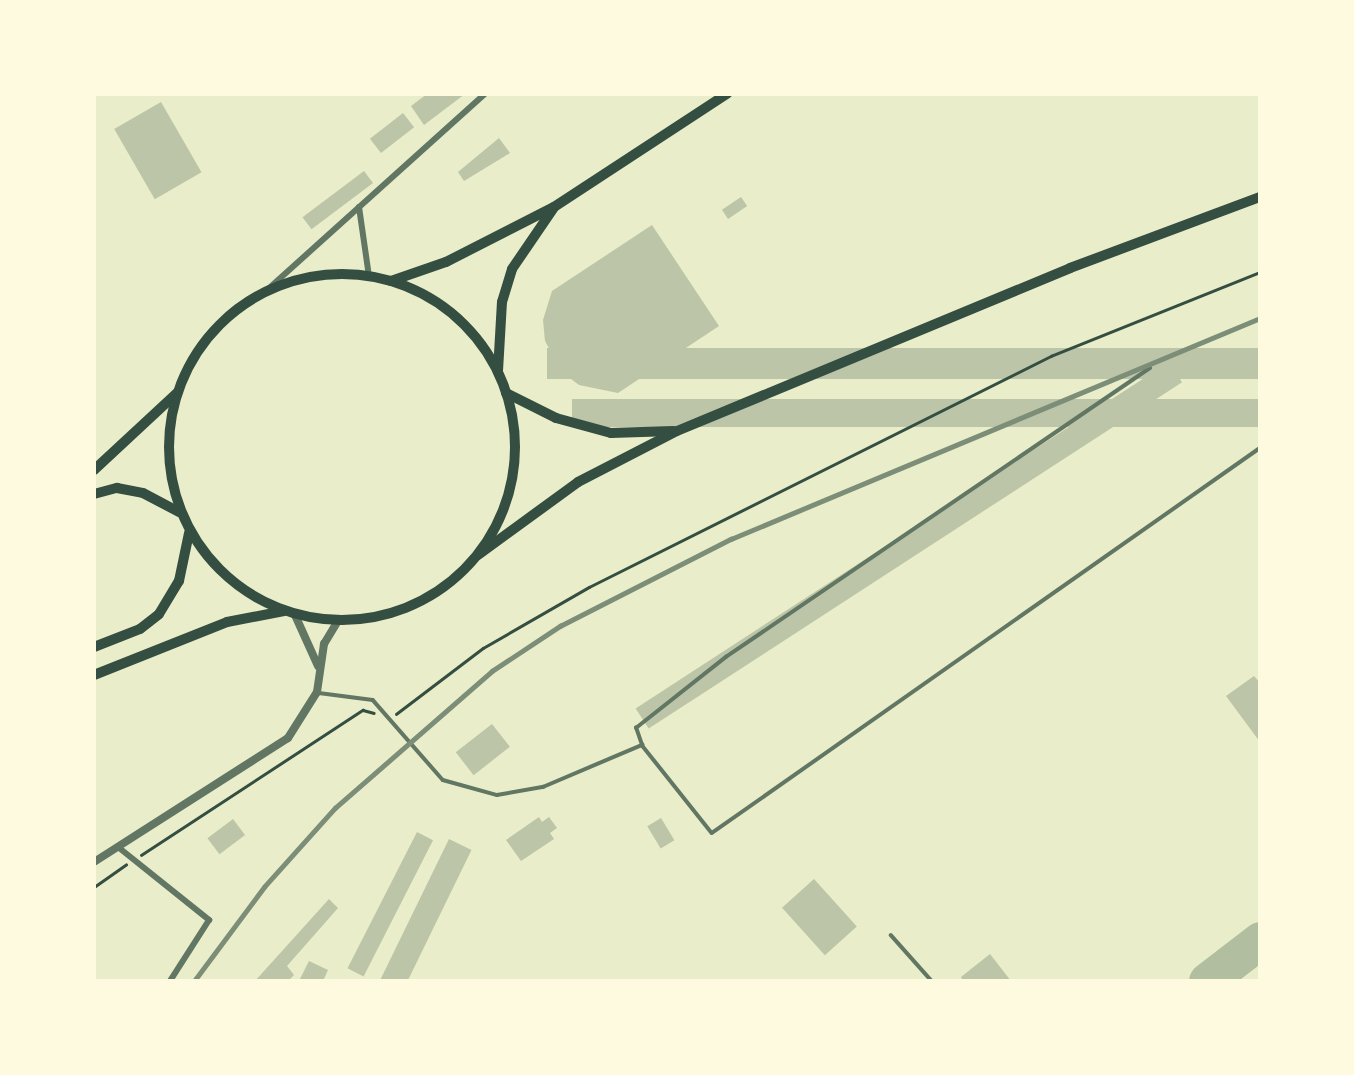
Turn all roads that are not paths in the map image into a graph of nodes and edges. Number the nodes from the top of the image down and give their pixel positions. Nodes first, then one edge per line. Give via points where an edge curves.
1 (485, 94) edge
2 (726, 94) edge
3 (1259, 197) edge
4 (359, 207) junction
5 (554, 207) junction
6 (369, 276) junction
7 (391, 281) junction
8 (267, 290) junction
9 (1150, 369) dead end
10 (498, 372) junction
11 (177, 393) junction
12 (506, 393) junction
13 (677, 431) junction
14 (1259, 448) edge
15 (94, 470) edge
16 (94, 494) edge
17 (179, 512) junction
18 (189, 533) junction
19 (478, 555) junction
20 (289, 613) junction
21 (338, 621) junction
22 (94, 647) edge
23 (318, 669) junction
24 (94, 676) edge
25 (317, 692) junction
26 (642, 745) junction
27 (118, 847) junction
28 (94, 862) edge
29 (891, 936) dead end
30 (170, 981) edge
31 (932, 981) edge

1 - 4 street
2 - 5 highway
3 - 13 main road via 1070,268
4 - 6 street
4 - 8 street
5 - 7 highway via 446,262
5 - 10 highway via 512,270 502,302
6 - 7 highway
6 - 8 highway via 311,277
7 - 10 highway via 425,295 454,315 479,341
8 - 11 highway via 228,316 197,351
9 - 26 lane via 726,657 636,728
10 - 12 highway
11 - 15 highway
11 - 17 highway via 168,446
12 - 13 main road via 556,418 611,433
12 - 19 highway via 515,435 513,477 500,518
13 - 19 main road via 578,482
14 - 26 lane via 712,833
16 - 17 highway via 117,488 143,493
17 - 18 highway
18 - 20 highway via 225,576 252,597
18 - 22 main road via 172,597 140,629
19 - 21 highway via 450,583 416,604 378,617
20 - 21 highway
20 - 23 street
20 - 24 main road via 227,622
21 - 23 street via 324,644
23 - 25 street
25 - 26 lane via 373,700 443,780 497,795 543,787
25 - 27 street via 288,738
27 - 28 street
27 - 30 street via 209,920
29 - 31 lane

